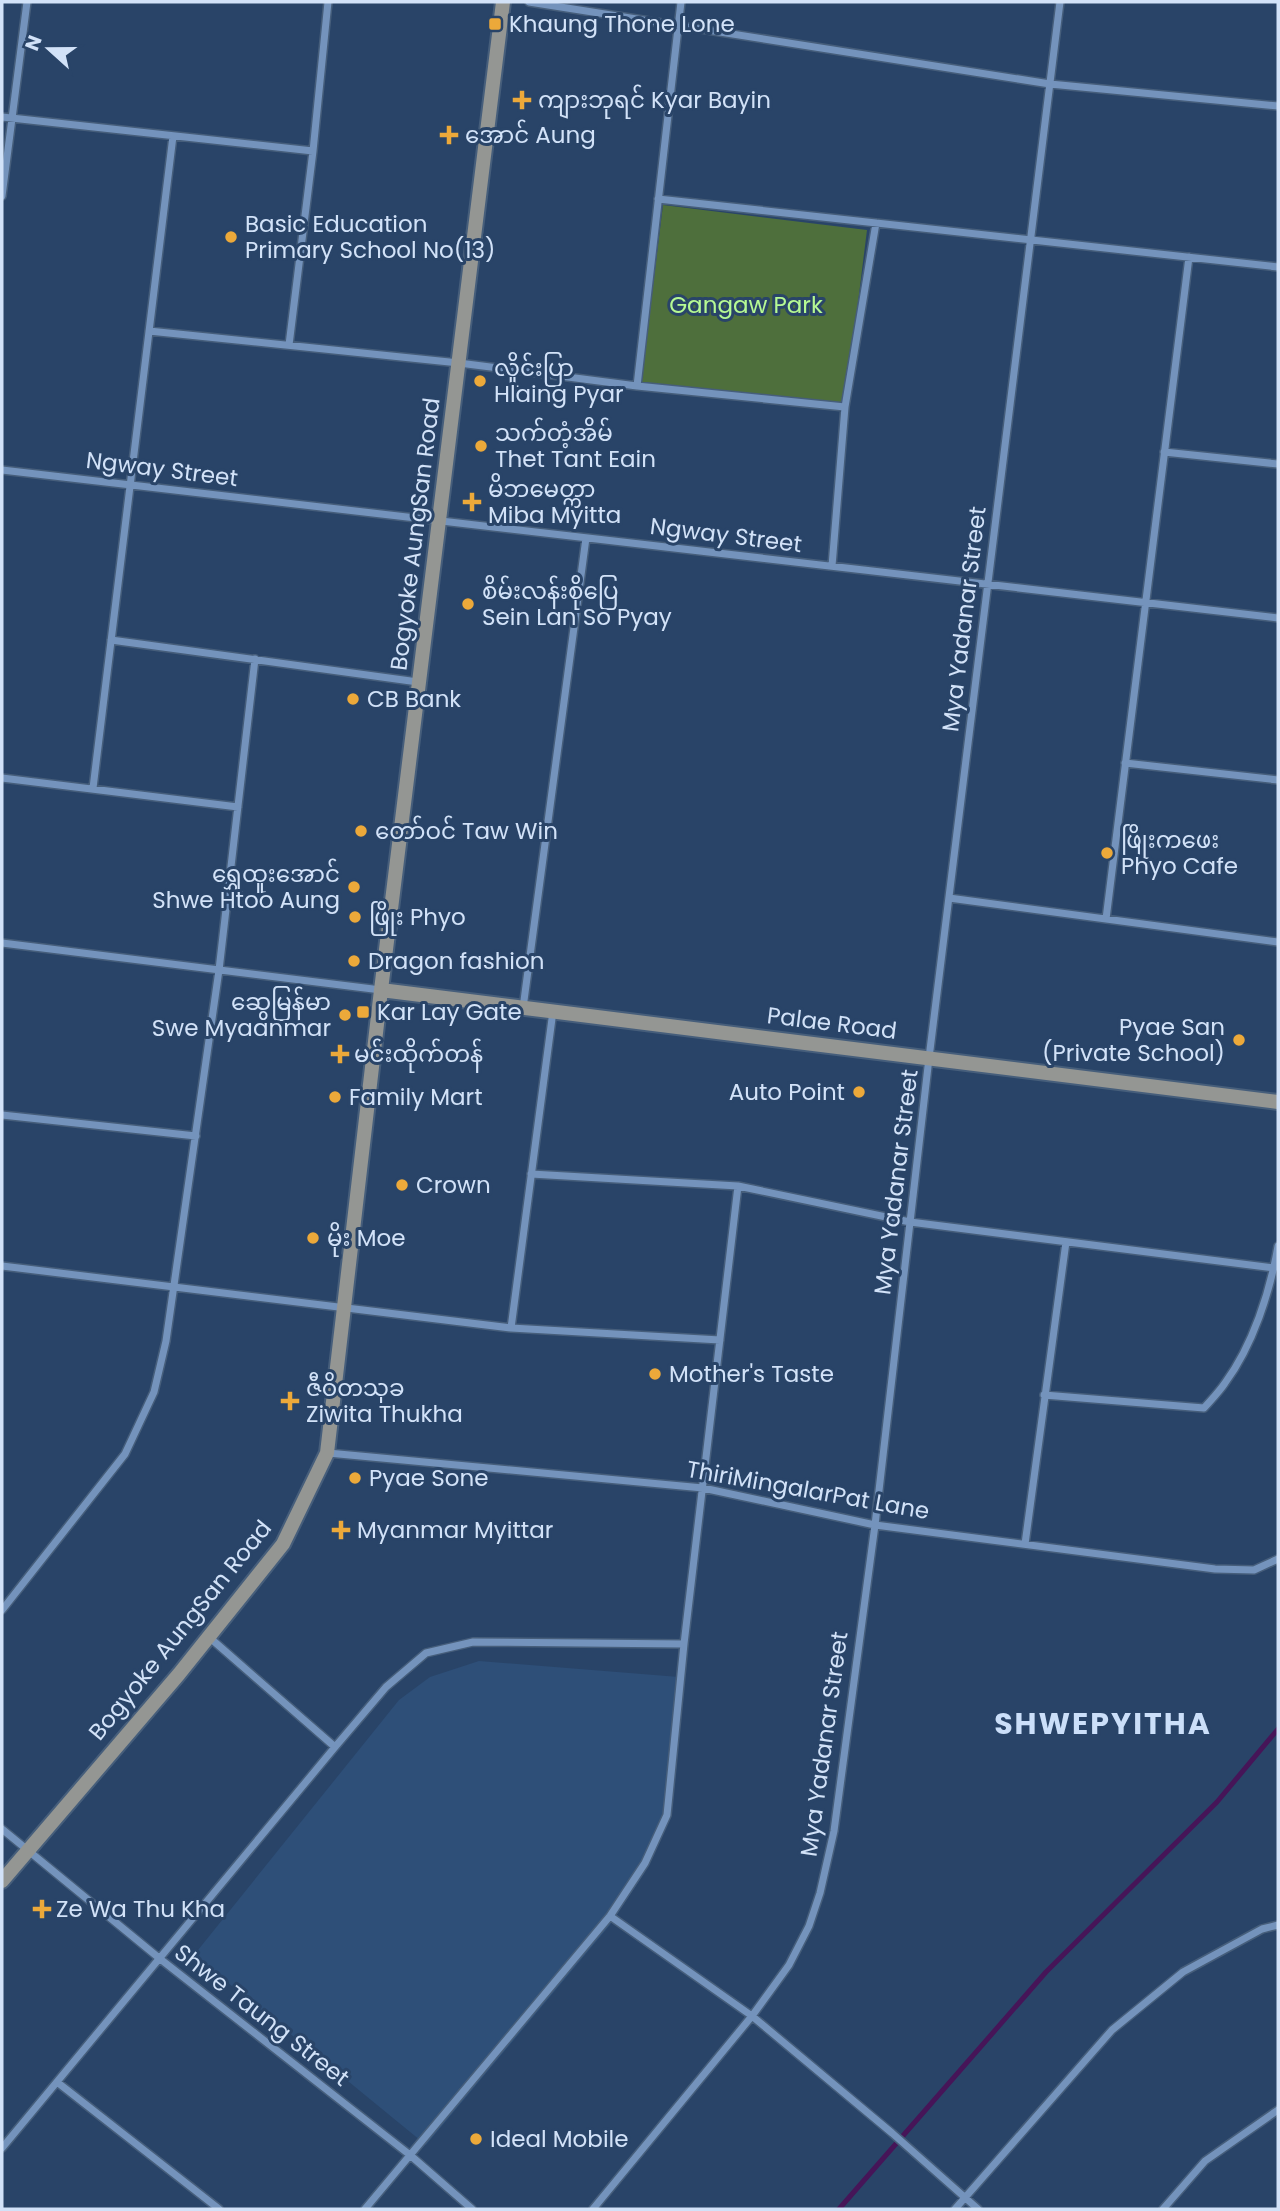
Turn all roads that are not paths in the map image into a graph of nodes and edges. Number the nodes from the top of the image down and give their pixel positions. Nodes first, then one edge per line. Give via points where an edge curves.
1 (27, 2) edge
2 (328, 2) edge
3 (503, 2) edge
4 (529, 2) edge
5 (681, 2) edge
6 (1060, 2) edge
7 (678, 24) junction
8 (1050, 84) junction
9 (1278, 106) edge
10 (2, 117) edge
11 (12, 118) junction
12 (173, 136) junction
13 (313, 151) junction
14 (2, 196) edge
15 (658, 199) junction
16 (876, 223) junction
17 (1030, 240) junction
18 (1189, 257) junction
19 (1278, 267) edge
20 (149, 331) junction
21 (289, 345) junction
22 (458, 363) junction
23 (637, 386) junction
24 (845, 407) junction
25 (1164, 452) junction
26 (1278, 464) edge
27 (2, 470) edge
28 (130, 485) junction
29 (439, 521) junction
30 (586, 538) junction
31 (832, 566) junction
32 (988, 584) junction
33 (1145, 602) junction
34 (1278, 618) edge
35 (111, 640) junction
36 (256, 659) junction
37 (419, 682) junction
38 (1125, 763) junction
39 (2, 778) edge
40 (1278, 780) edge
41 (93, 788) junction
42 (238, 807) junction
43 (949, 898) junction
44 (1106, 919) junction
45 (1278, 942) edge
46 (2, 943) edge
47 (219, 970) junction
48 (381, 990) junction
49 (523, 1008) junction
50 (553, 1012) junction
51 (929, 1058) junction
52 (1278, 1102) edge
53 (2, 1115) edge
54 (196, 1136) junction
55 (531, 1174) junction
56 (738, 1186) junction
57 (910, 1222) junction
58 (1066, 1242) junction
59 (1278, 1246) edge
60 (2, 1266) edge
61 (1274, 1268) junction
62 (174, 1288) junction
63 (344, 1306) junction
64 (511, 1328) junction
65 (720, 1340) junction
66 (1044, 1395) junction
67 (327, 1452) junction
68 (703, 1488) junction
69 (875, 1525) junction
70 (1025, 1544) junction
71 (1278, 1559) edge
72 (2, 1610) edge
73 (209, 1636) junction
74 (684, 1644) junction
75 (335, 1747) junction
76 (2, 1829) edge
77 (28, 1850) junction
78 (2, 1881) edge
79 (610, 1916) junction
80 (1278, 1925) edge
81 (159, 1958) junction
82 (752, 2016) junction
83 (57, 2082) junction
84 (1278, 2110) edge
85 (2, 2148) edge
86 (410, 2155) junction
87 (964, 2198) junction
88 (219, 2209) edge
89 (365, 2209) edge
90 (472, 2209) edge
91 (593, 2209) edge
92 (955, 2209) edge
93 (978, 2209) edge
94 (1163, 2209) edge

1 - 11 street
2 - 13 street
3 - 22 street, Bogyoke AungSan Road
4 - 7 street
5 - 7 street
6 - 8 street, Mya Yadanar Street
7 - 8 street
7 - 15 street
8 - 9 street
8 - 17 street, Mya Yadanar Street
10 - 11 street
11 - 12 street
11 - 14 street
12 - 13 street
12 - 20 street
13 - 21 street
15 - 16 street
15 - 23 street
16 - 17 street
16 - 24 street
17 - 18 street
17 - 32 street, Mya Yadanar Street
18 - 19 street
18 - 25 street
20 - 21 street
20 - 28 street
21 - 22 street
22 - 23 street
22 - 29 street, Bogyoke AungSan Road
23 - 24 street
24 - 31 street
25 - 26 street
25 - 33 street
27 - 28 street, Ngway Street
28 - 29 street, Ngway Street
28 - 35 street
29 - 30 street, Ngway Street
29 - 37 street, Bogyoke AungSan Road
30 - 31 street, Ngway Street
30 - 49 street
31 - 32 street, Ngway Street
32 - 33 street, Ngway Street
32 - 43 street, Mya Yadanar Street
33 - 34 street, Ngway Street
33 - 38 street
35 - 36 street
35 - 41 street
36 - 37 street
36 - 42 street
37 - 48 street, Bogyoke AungSan Road
38 - 40 street
38 - 44 street
39 - 41 street
41 - 42 street
42 - 47 street
43 - 44 street
43 - 51 street, Mya Yadanar Street
44 - 45 street
46 - 47 street
47 - 48 street
47 - 54 street
48 - 49 street, Palae Road
48 - 63 street, Bogyoke AungSan Road
49 - 50 street, Palae Road
50 - 51 street, Palae Road
50 - 55 street
51 - 52 street, Palae Road
51 - 57 street, Mya Yadanar Street
53 - 54 street
54 - 62 street
55 - 56 street
55 - 64 street
56 - 57 street
56 - 65 street
57 - 58 street
57 - 69 street, Mya Yadanar Street
58 - 61 street
58 - 66 street
59 - 61 street
60 - 62 street
61 - 66 street via 1251,1336 1226,1383 1204,1408
62 - 63 street
62 - 72 street via 154,1392 125,1454
63 - 64 street
63 - 67 street, Bogyoke AungSan Road
64 - 65 street
65 - 68 street
66 - 70 street
67 - 68 street, ThiriMingalarPat Lane
67 - 73 street, Bogyoke AungSan Road via 283,1544
68 - 69 street, ThiriMingalarPat Lane
68 - 74 street
69 - 70 street, ThiriMingalarPat Lane
69 - 82 street, Mya Yadanar Street via 834,1831 820,1893 789,1965
70 - 71 street, ThiriMingalarPat Lane via 1215,1569 1254,1570
73 - 75 street
73 - 77 street, Bogyoke AungSan Road
74 - 75 street via 473,1642 426,1653 386,1686
74 - 79 street via 667,1815 645,1863
75 - 81 street
76 - 77 street, Shwe Taung Street
77 - 78 street, Bogyoke AungSan Road
77 - 81 street, Shwe Taung Street
79 - 82 street
79 - 86 street
80 - 87 street via 1262,1929 1183,1972 1112,2030
81 - 83 street
81 - 86 street, Shwe Taung Street
82 - 87 street
82 - 91 street, Mya Yadanar Street
83 - 85 street
83 - 88 street
84 - 94 street via 1205,2161
86 - 89 street
86 - 90 street, Shwe Taung Street
87 - 92 street
87 - 93 street

